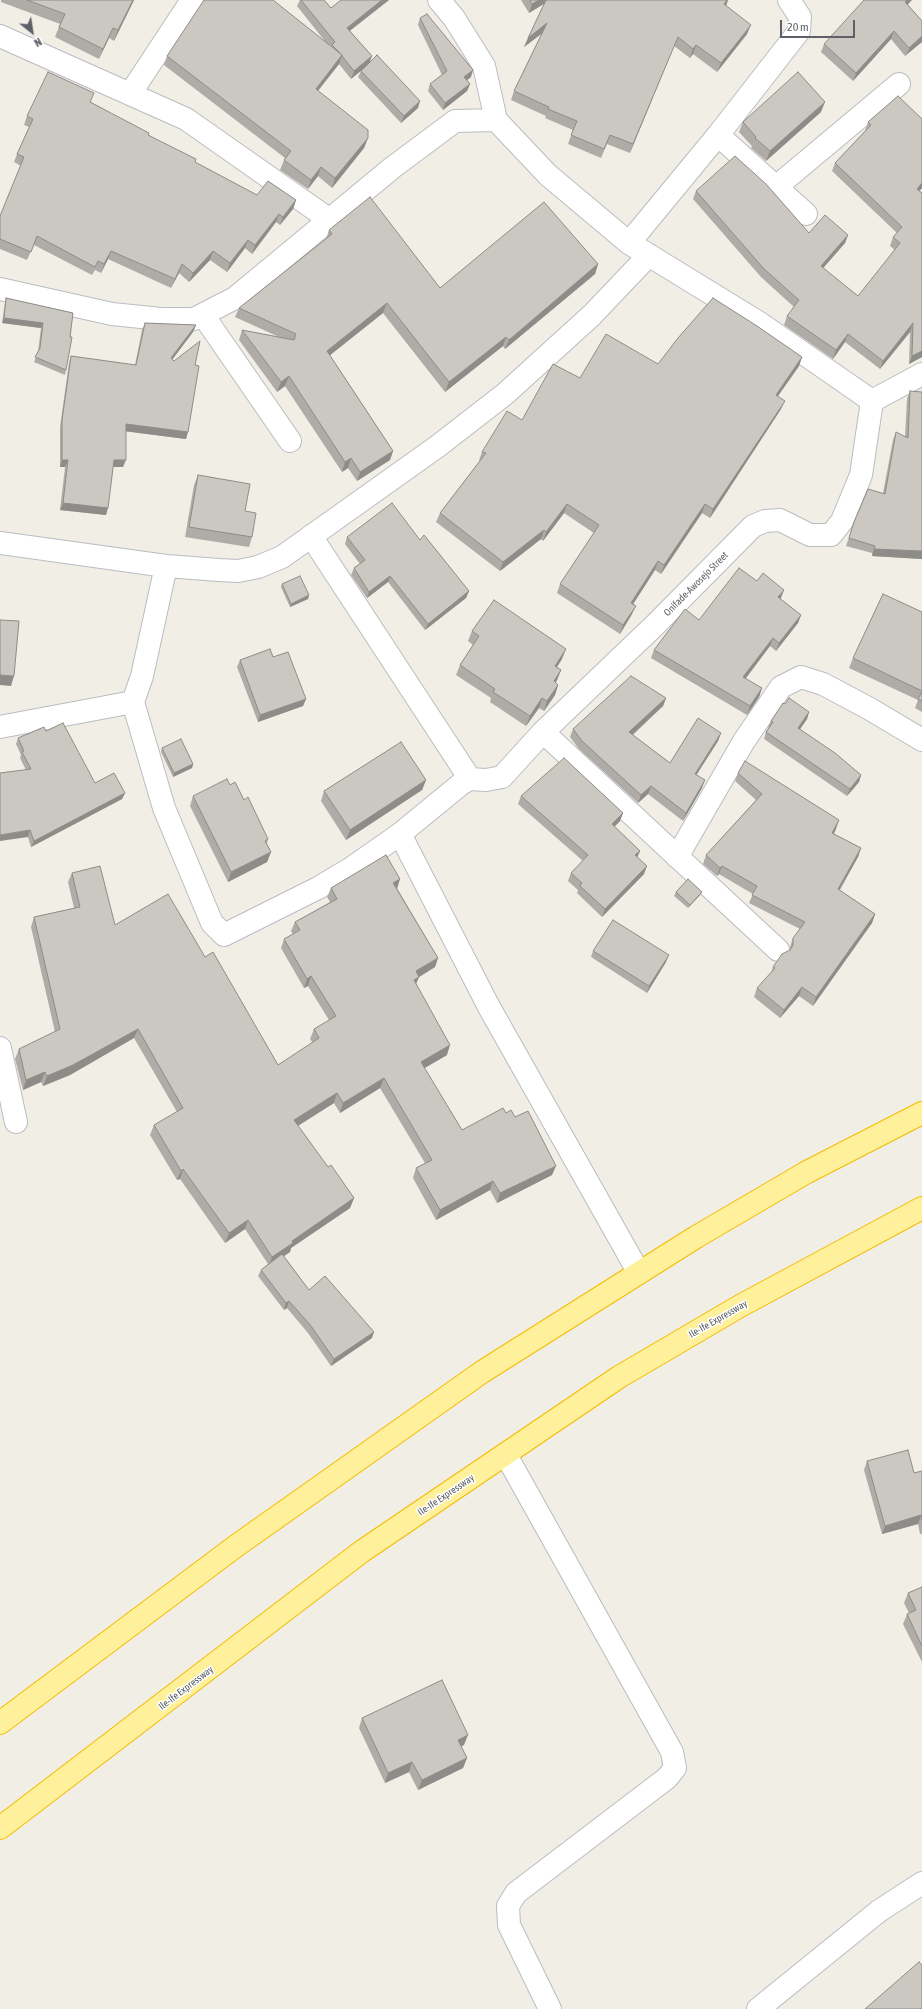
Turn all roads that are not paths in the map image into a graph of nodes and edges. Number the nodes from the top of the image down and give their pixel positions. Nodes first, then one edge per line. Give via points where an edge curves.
1 (192, 0) edge
2 (439, 0) edge
3 (790, 0) edge
4 (0, 36) edge
5 (899, 84) dead end
6 (130, 94) junction
7 (496, 120) junction
8 (718, 135) junction
9 (776, 187) junction
10 (806, 214) dead end
11 (330, 220) junction
12 (629, 243) junction
13 (649, 255) junction
14 (0, 289) edge
15 (203, 315) junction
16 (922, 374) edge
17 (872, 401) junction
18 (290, 441) dead end
19 (311, 536) junction
20 (0, 543) edge
21 (166, 566) junction
22 (133, 702) junction
23 (0, 727) edge
24 (544, 732) junction
25 (922, 740) edge
26 (470, 779) junction
27 (400, 834) junction
28 (677, 857) junction
29 (778, 950) dead end
30 (0, 1048) edge
31 (922, 1113) edge
32 (16, 1122) dead end
33 (922, 1208) edge
34 (639, 1273) junction
35 (506, 1455) junction
36 (0, 1723) edge
37 (0, 1828) edge
38 (922, 1883) edge
39 (550, 2009) edge
40 (758, 2009) edge

1 - 6 street
2 - 7 street via 454,18 484,66
3 - 8 street via 800,17 799,31
4 - 6 street
5 - 9 street
6 - 11 street via 186,119
7 - 11 street via 455,121 392,168
7 - 12 street via 548,174
8 - 9 street
8 - 12 street
9 - 10 street
11 - 15 street via 235,298
12 - 13 street
13 - 17 street via 761,324
13 - 19 street via 592,314 504,394 438,446
14 - 15 street via 112,314 194,320
15 - 18 street
16 - 17 street
17 - 24 street, Onifade-Awosejo Street via 861,475 842,521 831,535 810,535 780,520 765,521 753,526
19 - 21 street via 282,557 258,567 238,571
19 - 26 street
20 - 21 street
21 - 22 street via 142,676
22 - 23 street
22 - 27 street via 164,808 212,923 224,935 318,888
24 - 26 street, Onifade-Awosejo Street via 502,777
24 - 28 street
25 - 28 street via 824,684 801,678 781,687 744,741
26 - 27 street
27 - 34 street via 489,1007
28 - 29 street
30 - 32 street
31 - 34 highway via 807,1172
33 - 35 highway, Ile-Ife Expressway via 740,1306 619,1377
34 - 36 highway via 482,1372 236,1546
35 - 37 highway, Ile-Ife Expressway via 361,1552
35 - 39 street via 672,1752 675,1768 667,1778 516,1893 508,1906 509,1925
38 - 40 street via 879,1911

